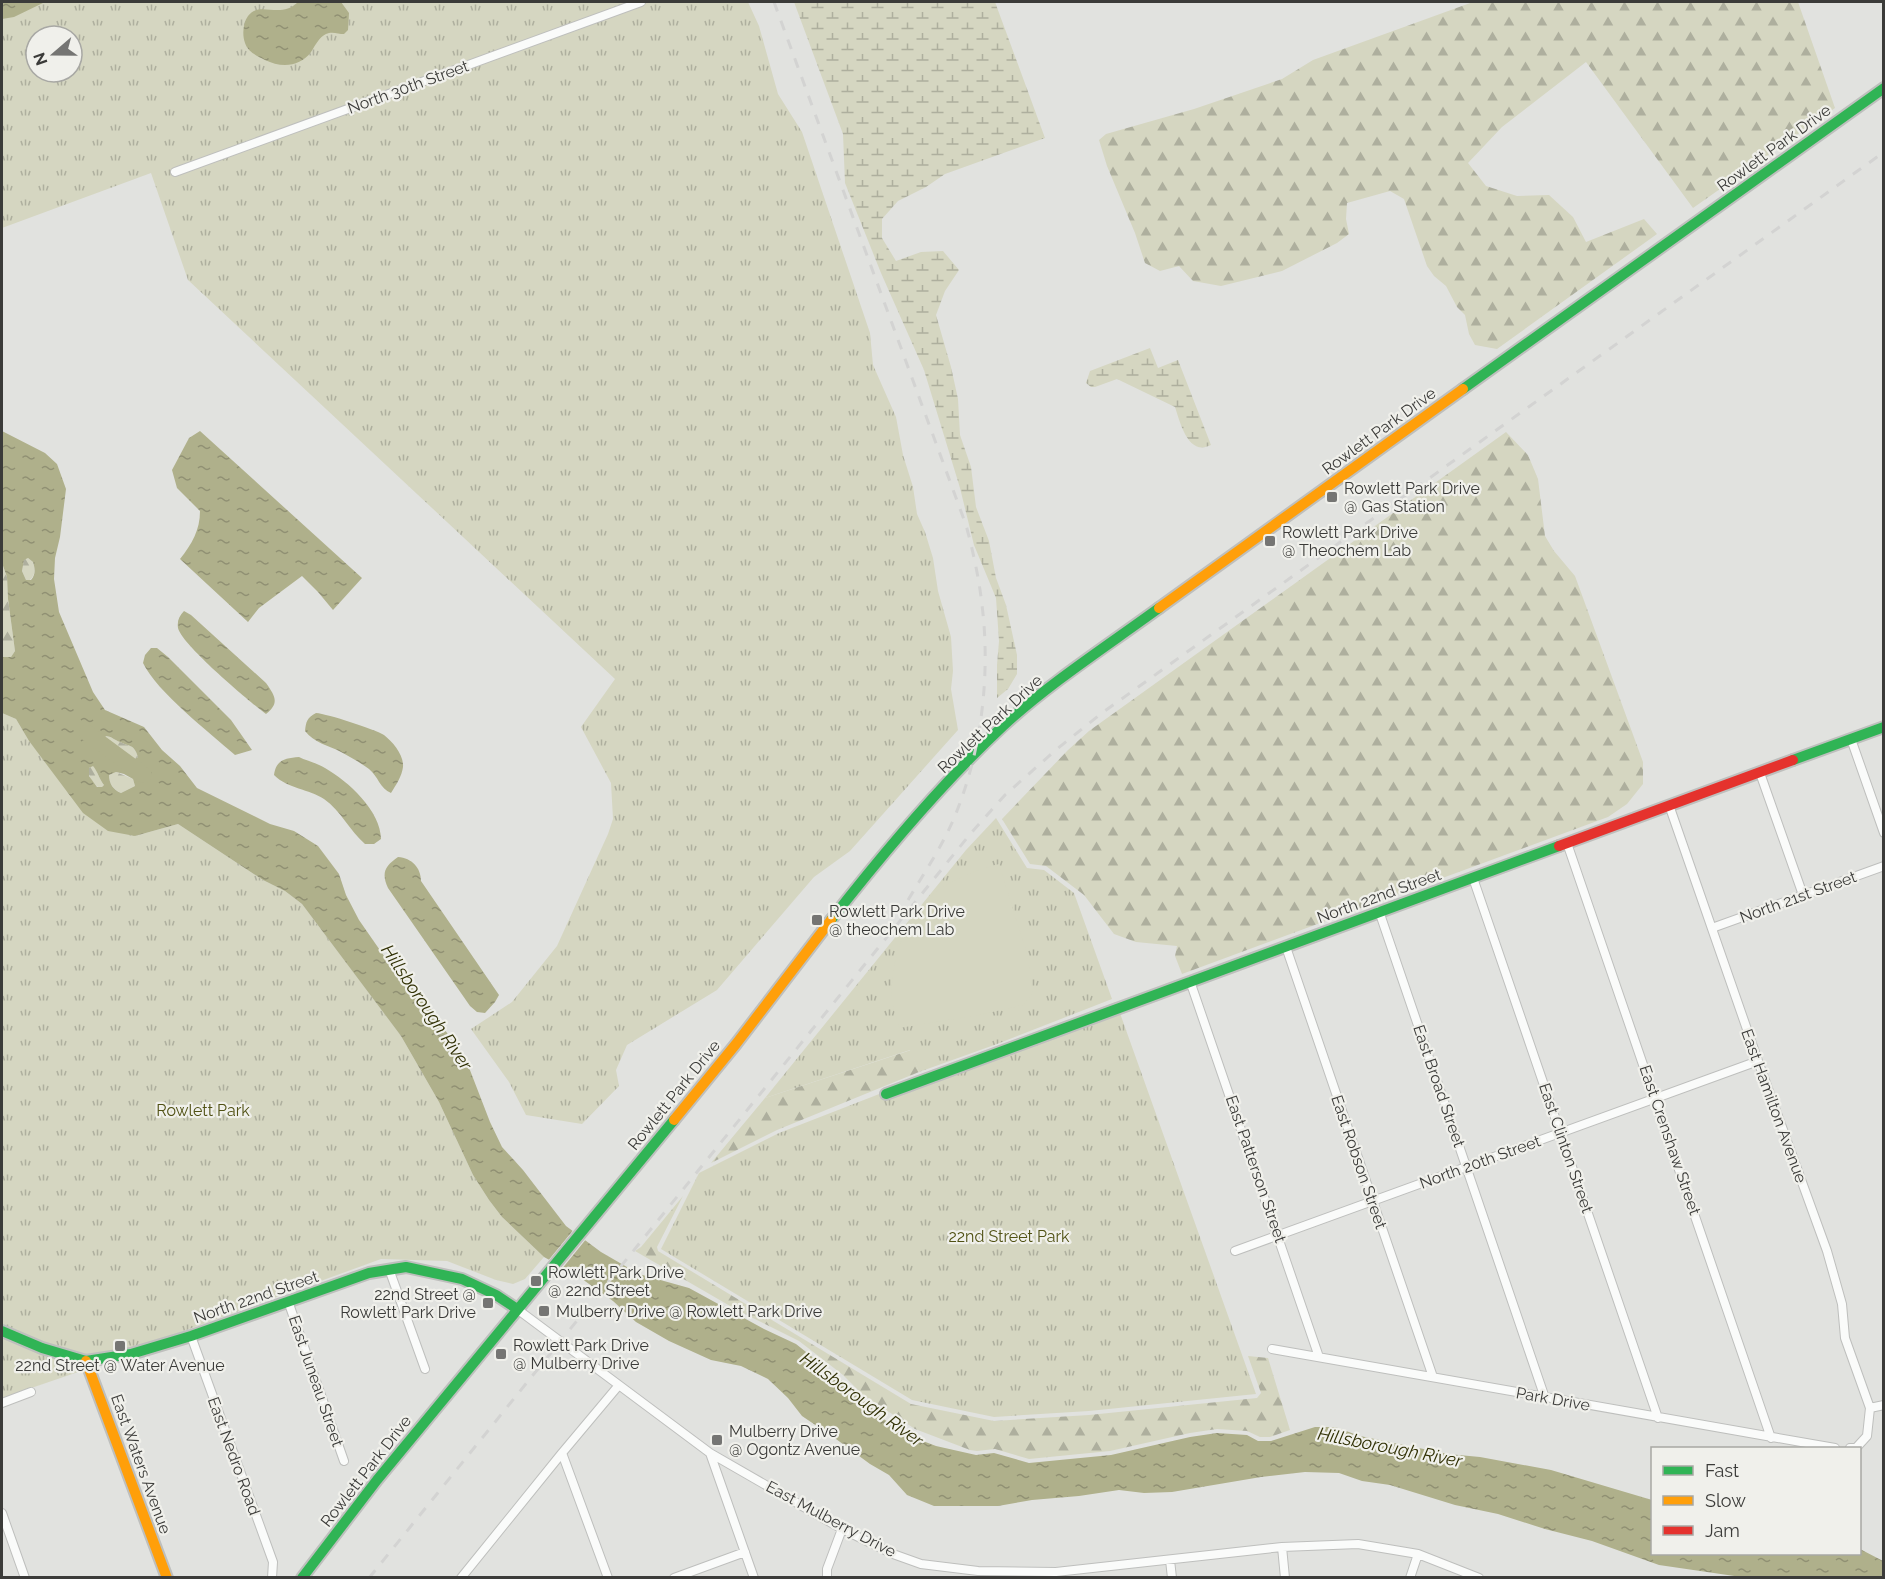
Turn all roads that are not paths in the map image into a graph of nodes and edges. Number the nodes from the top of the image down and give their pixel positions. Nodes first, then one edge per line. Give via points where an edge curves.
1 (641, 2) edge
2 (1884, 88) edge
3 (175, 172) dead end
4 (1884, 727) edge
5 (1851, 739) junction
6 (1760, 773) junction
7 (1669, 805) junction
8 (1884, 833) edge
9 (1567, 843) junction
10 (1884, 866) edge
11 (1473, 878) junction
12 (1803, 895) junction
13 (1379, 911) junction
14 (1712, 928) junction
15 (1286, 947) junction
16 (1190, 981) junction
17 (1758, 1061) junction
18 (886, 1094) dead end
19 (1655, 1098) junction
20 (1561, 1132) junction
21 (1467, 1167) junction
22 (1373, 1201) junction
23 (1279, 1236) junction
24 (1235, 1251) dead end
25 (389, 1269) junction
26 (288, 1301) junction
27 (517, 1309) junction
28 (2, 1331) edge
29 (191, 1336) junction
30 (1272, 1349) dead end
31 (1319, 1357) junction
32 (87, 1361) junction
33 (425, 1369) dead end
34 (1433, 1377) junction
35 (619, 1385) junction
36 (31, 1392) dead end
37 (1545, 1398) junction
38 (2, 1403) edge
39 (1884, 1405) edge
40 (1870, 1408) junction
41 (1658, 1418) junction
42 (1771, 1438) junction
43 (1823, 1447) edge
44 (1857, 1447) edge
45 (710, 1453) junction
46 (562, 1454) junction
47 (344, 1461) dead end
48 (2, 1514) edge
49 (842, 1529) junction
50 (1282, 1548) junction
51 (745, 1552) junction
52 (1418, 1554) junction
53 (1170, 1560) junction
54 (952, 1568) junction
55 (1056, 1575) edge
56 (25, 1578) edge
57 (167, 1578) edge
58 (272, 1578) edge
59 (302, 1578) edge
60 (461, 1578) edge
61 (608, 1578) edge
62 (674, 1578) edge
63 (754, 1578) edge
64 (826, 1578) edge
65 (952, 1578) edge
66 (1172, 1578) edge
67 (1285, 1578) edge
68 (1410, 1578) edge
69 (1479, 1578) edge

1 - 3 street, North 30th Street
2 - 27 street, Rowlett Park Drive via 1266,530 1005,725 909,826
4 - 5 street, North 22nd Street
5 - 6 street, North 22nd Street
5 - 8 street
6 - 7 street, North 22nd Street
6 - 12 street
7 - 9 street, North 22nd Street
7 - 14 street, East Hamilton Avenue
9 - 11 street, North 22nd Street
9 - 19 street, East Crenshaw Street
10 - 12 street, North 21st Street
11 - 13 street, North 22nd Street
11 - 20 street, East Clinton Street
12 - 14 street, North 21st Street
13 - 15 street, North 22nd Street
13 - 21 street, East Broad Street
14 - 17 street, East Hamilton Avenue
15 - 16 street, North 22nd Street
15 - 22 street, East Robson Street
16 - 18 street, North 22nd Street
16 - 23 street, East Patterson Street
17 - 19 street, North 20th Street
17 - 40 street, East Hamilton Avenue via 1827,1251 1842,1304 1845,1338
19 - 20 street, North 20th Street
19 - 42 street, East Crenshaw Street
20 - 21 street, North 20th Street
20 - 41 street, East Clinton Street
21 - 22 street, North 20th Street
21 - 37 street, East Broad Street
22 - 23 street, North 20th Street
22 - 34 street, East Robson Street
23 - 24 street, North 20th Street
23 - 31 street, East Patterson Street
25 - 26 street, North 22nd Street
25 - 27 street, North 22nd Street via 406,1267 462,1279
25 - 33 street
26 - 29 street, North 22nd Street
26 - 47 street, East Juneau Street
27 - 35 street, East Mulberry Drive
27 - 59 street, Rowlett Park Drive
28 - 32 street, North 22nd Street
29 - 32 street, North 22nd Street via 131,1354
29 - 58 street, East Nedro Road via 273,1562
30 - 31 street, Park Drive
31 - 34 street, Park Drive
32 - 57 street, East Waters Avenue
34 - 37 street, Park Drive
35 - 45 street, East Mulberry Drive
35 - 46 street
36 - 38 street
37 - 41 street, Park Drive
39 - 40 street
40 - 44 street via 1867,1436
41 - 42 street, Park Drive
42 - 43 street, Park Drive
45 - 49 street, East Mulberry Drive
45 - 51 street
46 - 60 street
46 - 61 street
48 - 56 street
49 - 54 street, East Mulberry Drive via 921,1564
49 - 64 street
50 - 52 street, East Mulberry Drive via 1358,1544
50 - 53 street, East Mulberry Drive
50 - 67 street
51 - 62 street
51 - 63 street
52 - 68 street
52 - 69 street, East Mulberry Drive
53 - 55 street, East Mulberry Drive
53 - 66 street
54 - 55 street, East Mulberry Drive
54 - 65 street

